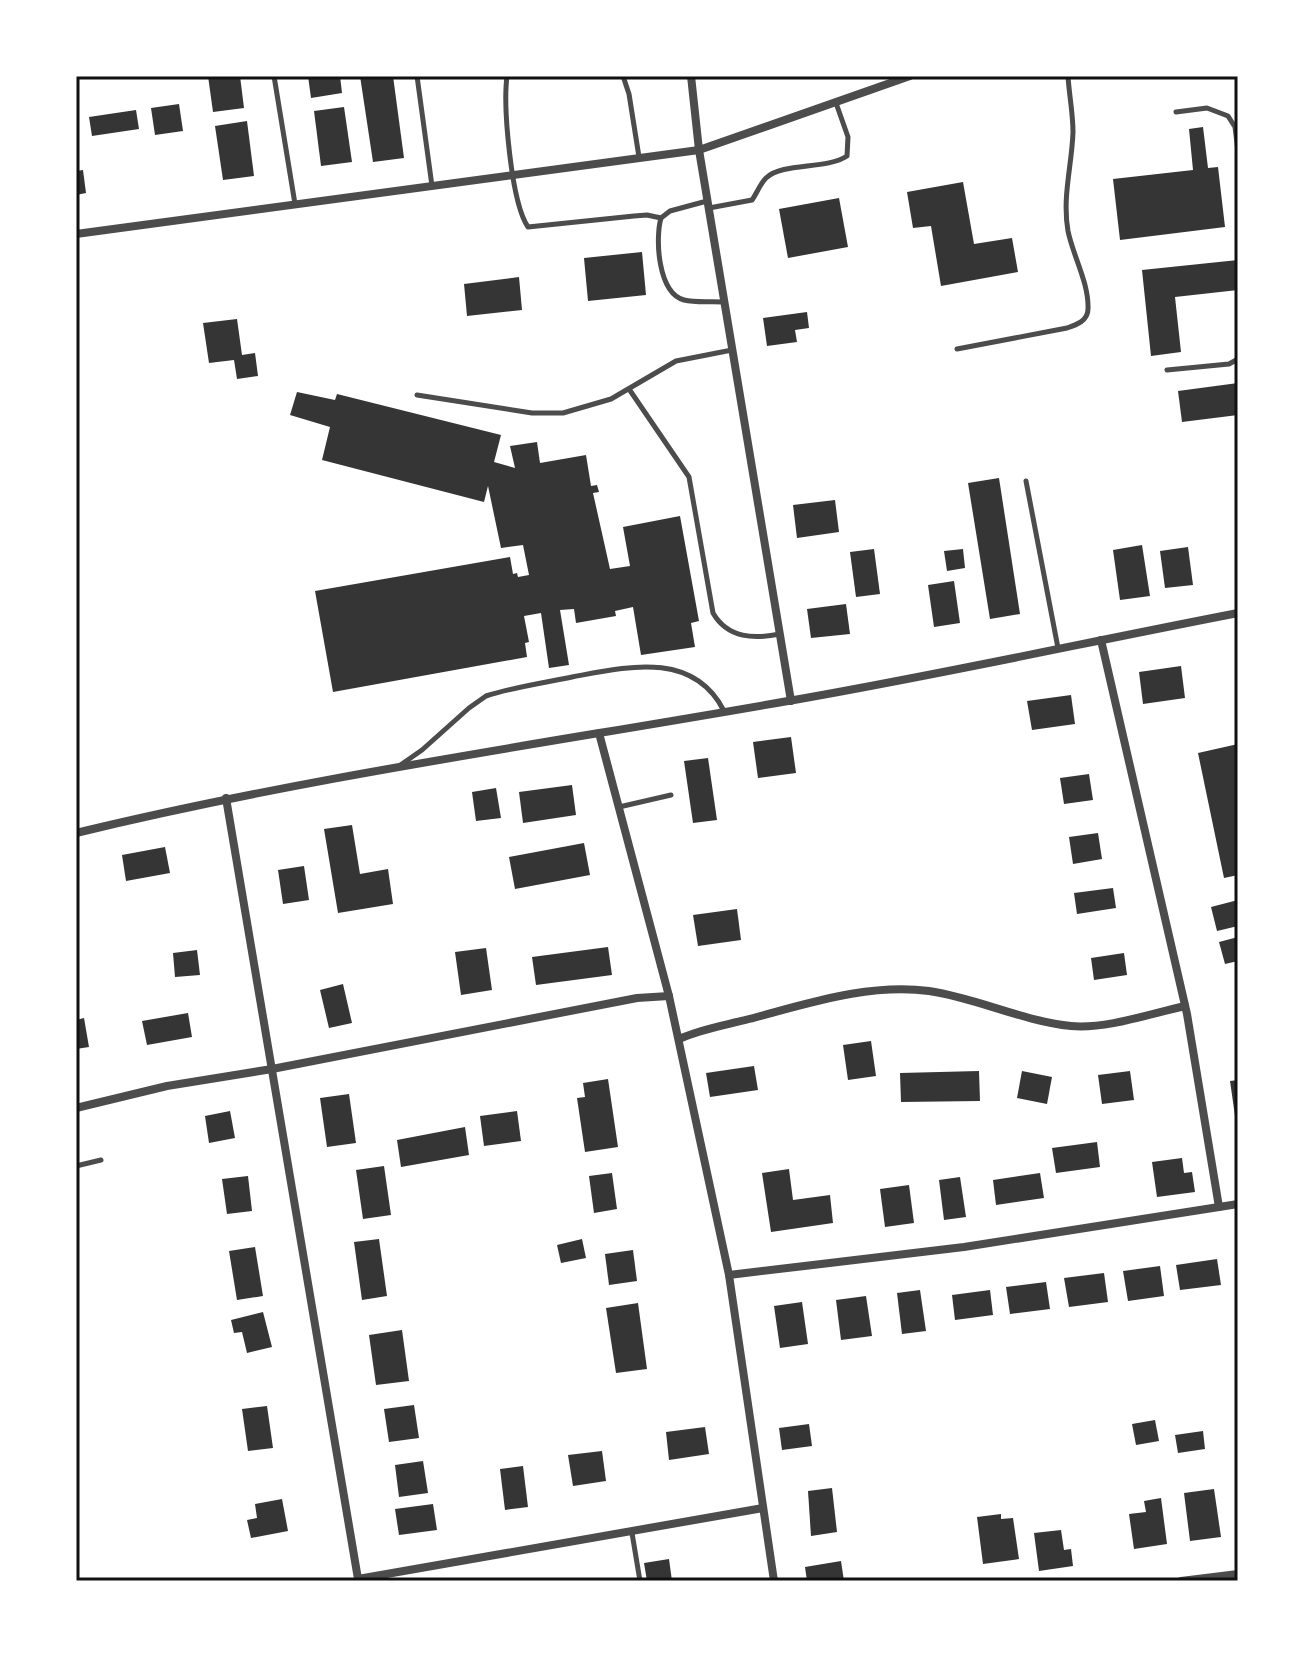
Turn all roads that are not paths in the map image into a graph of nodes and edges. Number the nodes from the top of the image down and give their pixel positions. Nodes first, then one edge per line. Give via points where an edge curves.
1 (274, 76) edge
2 (417, 76) edge
3 (507, 76) edge
4 (623, 76) edge
5 (691, 76) edge
6 (910, 76) edge
7 (1068, 76) edge
8 (836, 101) junction
9 (1176, 112) dead end
10 (699, 150) junction
11 (1238, 151) edge
12 (639, 158) junction
13 (514, 176) junction
14 (432, 187) junction
15 (708, 204) junction
16 (295, 205) junction
17 (661, 218) junction
18 (76, 234) edge
19 (724, 302) junction
20 (957, 349) dead end
21 (732, 350) junction
22 (1238, 359) edge
23 (1167, 370) dead end
24 (629, 389) junction
25 (417, 395) dead end
26 (1026, 481) dead end
27 (1238, 613) edge
28 (780, 634) junction
29 (1101, 640) junction
30 (1058, 648) junction
31 (791, 701) junction
32 (724, 712) junction
33 (599, 733) junction
34 (397, 767) junction
35 (671, 795) dead end
36 (226, 798) junction
37 (619, 807) junction
38 (76, 833) edge
39 (669, 996) junction
40 (1185, 1006) junction
41 (679, 1039) junction
42 (272, 1069) junction
43 (76, 1108) edge
44 (101, 1160) dead end
45 (76, 1166) edge
46 (1238, 1204) edge
47 (1219, 1207) junction
48 (729, 1275) junction
49 (763, 1508) junction
50 (632, 1533) junction
51 (1238, 1574) edge
52 (354, 1580) edge
53 (640, 1581) edge
54 (774, 1581) edge
55 (1181, 1581) edge

1 - 16 lane
2 - 14 lane
3 - 13 lane via 504,99
4 - 12 lane
5 - 10 street
6 - 8 street
7 - 20 lane via 1073,129 1065,193 1086,316 1067,328
8 - 10 street
8 - 15 lane via 848,137 847,156 775,173 752,200
9 - 11 lane via 1207,108 1228,116
10 - 12 street
10 - 15 street
12 - 13 street
13 - 14 street
13 - 17 lane via 528,227
14 - 16 street
15 - 17 lane via 670,211
15 - 19 street
16 - 18 street
17 - 19 lane via 657,243 666,284 674,295
19 - 21 street
21 - 24 lane via 676,361
21 - 28 street
22 - 23 lane
24 - 25 lane via 563,413
24 - 28 lane via 689,477 717,620 745,636
26 - 30 lane
27 - 29 street
28 - 31 street
29 - 30 street
29 - 40 street
30 - 31 street
31 - 32 street
32 - 33 street
32 - 34 lane via 709,689 692,678 655,666 621,668 486,696
33 - 34 street
33 - 37 street
34 - 36 street
35 - 37 lane
36 - 38 street
36 - 42 street
37 - 39 street
39 - 41 street
39 - 42 street
40 - 41 street via 1072,1026 928,991 892,989 822,1000
40 - 47 street
41 - 48 street
42 - 43 street
42 - 52 street
44 - 45 lane
46 - 47 street
47 - 48 street via 964,1247
48 - 49 street
49 - 50 street
49 - 54 street
50 - 52 street
50 - 53 lane
51 - 55 street

